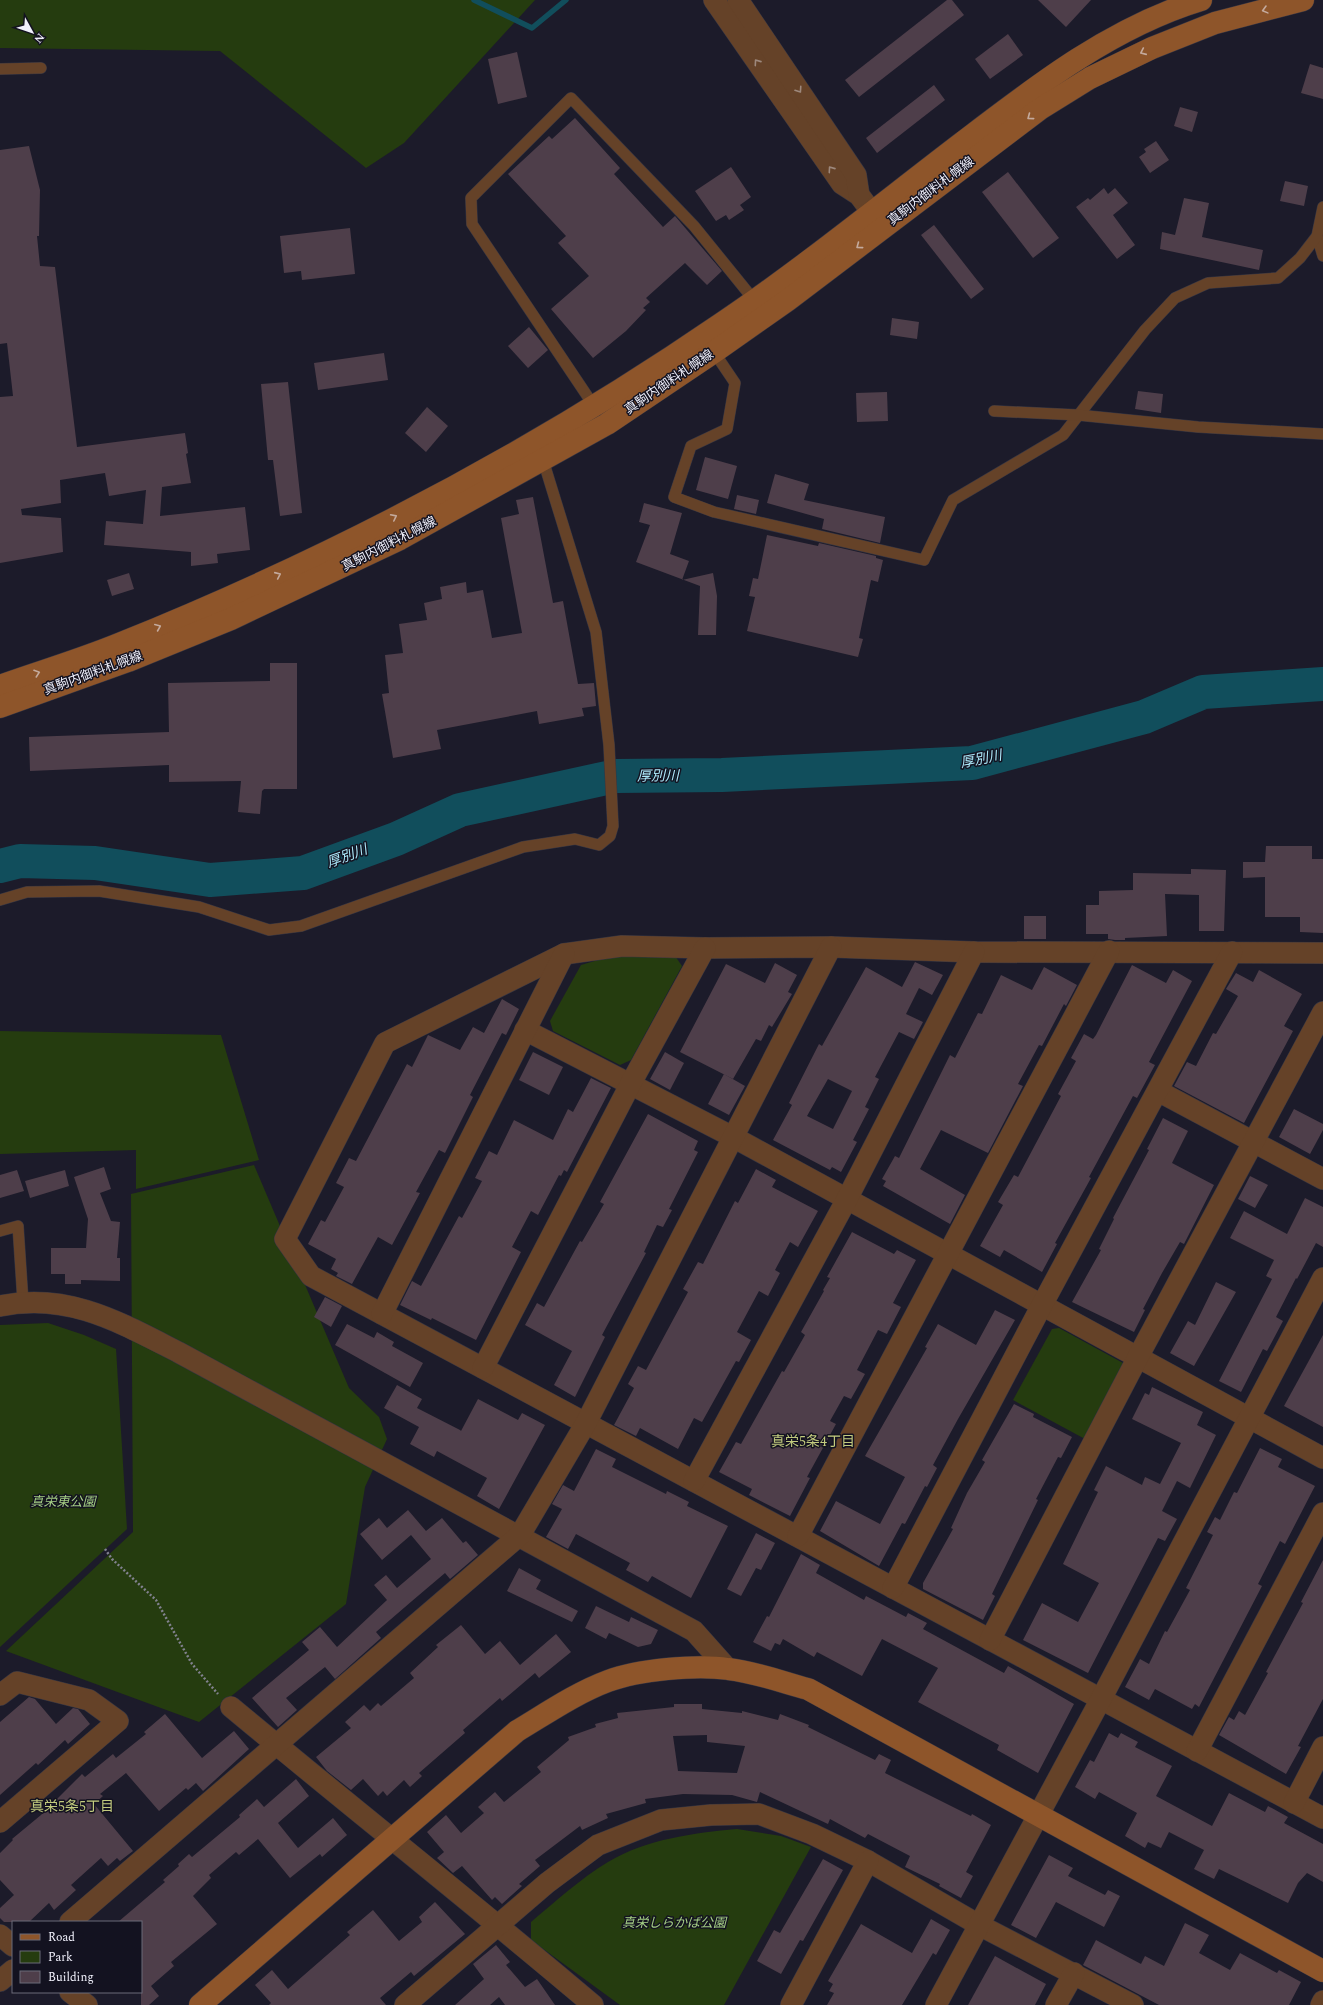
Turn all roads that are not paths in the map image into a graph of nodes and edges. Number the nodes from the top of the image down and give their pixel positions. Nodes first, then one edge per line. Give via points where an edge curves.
1 (714, 0) edge
2 (738, 0) edge
3 (1201, 0) edge
4 (1303, 0) edge
5 (41, 68) dead end
6 (0, 69) edge
7 (1323, 207) edge
8 (871, 211) junction
9 (1317, 236) junction
10 (1323, 256) edge
11 (754, 300) junction
12 (714, 352) junction
13 (594, 406) junction
14 (994, 410) dead end
15 (1078, 415) junction
16 (1323, 434) edge
17 (543, 460) junction
18 (0, 686) edge
19 (0, 707) edge
20 (0, 900) edge
21 (831, 947) junction
22 (705, 948) junction
23 (1109, 951) junction
24 (974, 952) junction
25 (1232, 952) junction
26 (1323, 952) edge
27 (564, 954) junction
28 (1323, 1012) edge
29 (525, 1030) junction
30 (631, 1084) junction
31 (1158, 1092) junction
32 (733, 1137) junction
33 (1254, 1143) junction
34 (1323, 1179) edge
35 (847, 1199) junction
36 (0, 1231) edge
37 (949, 1254) junction
38 (1323, 1278) edge
39 (23, 1302) junction
40 (1042, 1305) junction
41 (0, 1306) edge
42 (382, 1314) junction
43 (1138, 1357) junction
44 (483, 1368) junction
45 (1248, 1417) junction
46 (586, 1423) junction
47 (1323, 1458) edge
48 (694, 1481) junction
49 (1323, 1513) edge
50 (520, 1536) junction
51 (798, 1536) junction
52 (893, 1588) junction
53 (990, 1640) junction
54 (727, 1668) junction
55 (0, 1695) edge
56 (1101, 1699) junction
57 (231, 1707) road end
58 (277, 1746) junction
59 (1323, 1747) edge
60 (1197, 1751) junction
61 (1294, 1803) junction
62 (1038, 1816) junction
63 (1323, 1818) edge
64 (0, 1822) edge
65 (391, 1840) junction
66 (868, 1861) junction
67 (71, 1921) edge
68 (498, 1924) junction
69 (979, 1925) junction
70 (0, 1935) edge
71 (12, 1945) edge
72 (12, 1971) edge
73 (1323, 1972) edge
74 (1074, 1973) junction
75 (0, 1981) edge
76 (71, 1993) edge
77 (1323, 2001) edge
78 (87, 2005) edge
79 (200, 2005) edge
80 (404, 2005) edge
81 (593, 2005) edge
82 (791, 2005) edge
83 (936, 2005) edge
84 (1056, 2005) edge
85 (1133, 2005) edge
86 (1321, 2005) edge

8 -> 1 street via 842,184
2 -> 8 street via 856,175
3 - 8 main road, 真駒内御料札幌線 via 1169,10 1109,39 1018,100
4 -> 8 main road, 真駒内御料札幌線 via 1215,23 1152,48 1090,78
5 - 6 lane
7 - 9 lane
8 - 11 main road, 真駒内御料札幌線
8 -> 12 main road, 真駒内御料札幌線 via 788,300
9 - 10 lane
9 - 15 lane via 1300,258 1278,278 1208,283 1175,298 1145,330
11 - 13 main road, 真駒内御料札幌線
11 - 13 lane via 694,226 572,98 471,198 472,224
12 - 15 lane via 735,383 727,429 690,446 674,497 714,512 924,560 952,500 1063,435
12 - 17 main road, 真駒内御料札幌線 via 606,424
18 -> 13 main road, 真駒内御料札幌線 via 116,645 313,559 468,480
14 - 15 lane
15 - 16 lane via 1198,427
17 - 19 main road, 真駒内御料札幌線 via 400,539 231,619 128,661
17 - 20 lane via 596,632 609,745 613,826 610,836 599,845 575,838 523,847 301,926 269,930 200,907 98,891 27,892
21 - 22 street
21 - 24 street
21 - 32 street
22 - 27 street via 622,946
22 - 30 street
23 - 24 street
23 - 25 street
23 - 37 street
24 - 35 street
25 - 26 street
25 - 31 street
27 - 29 street
27 - 42 street via 386,1043 285,1240 311,1276
28 - 33 street
29 - 30 street
29 - 42 street
30 - 32 street
30 - 44 street
31 - 33 street
31 - 40 street
32 - 35 street
32 - 46 street
33 - 34 street
33 - 43 street
35 - 37 street
35 - 48 street
36 - 39 lane via 18,1226
37 - 40 street
37 - 51 street
38 - 45 street
39 - 41 street
39 - 50 street via 69,1305 110,1318
40 - 43 street
40 - 52 street
42 - 44 street
43 - 45 street
43 - 53 street
44 - 46 street
45 - 47 street
45 - 56 street
46 - 48 street
46 - 50 street
48 - 51 street
49 - 60 street
50 - 54 street via 694,1631
50 - 58 street
51 - 52 street
52 - 53 street
53 - 56 street
54 - 62 main road via 808,1690
54 - 65 main road via 684,1668 648,1672 608,1681 567,1700 517,1731
55 - 64 street via 17,1682 89,1700 118,1721
56 - 60 street
56 - 62 street
57 - 58 street
58 - 65 street
58 - 67 street
59 - 61 street
60 - 61 street
61 - 63 street
62 - 69 street
62 - 73 main road
65 - 68 street
65 - 79 main road
66 - 68 street via 812,1834 759,1814 661,1820 598,1845
66 - 69 street
66 - 82 street
68 - 80 street
68 - 81 street
69 - 74 street
69 - 83 street
70 - 71 street
72 - 75 street
74 - 84 street
74 - 85 street
76 - 78 street
77 - 86 street

